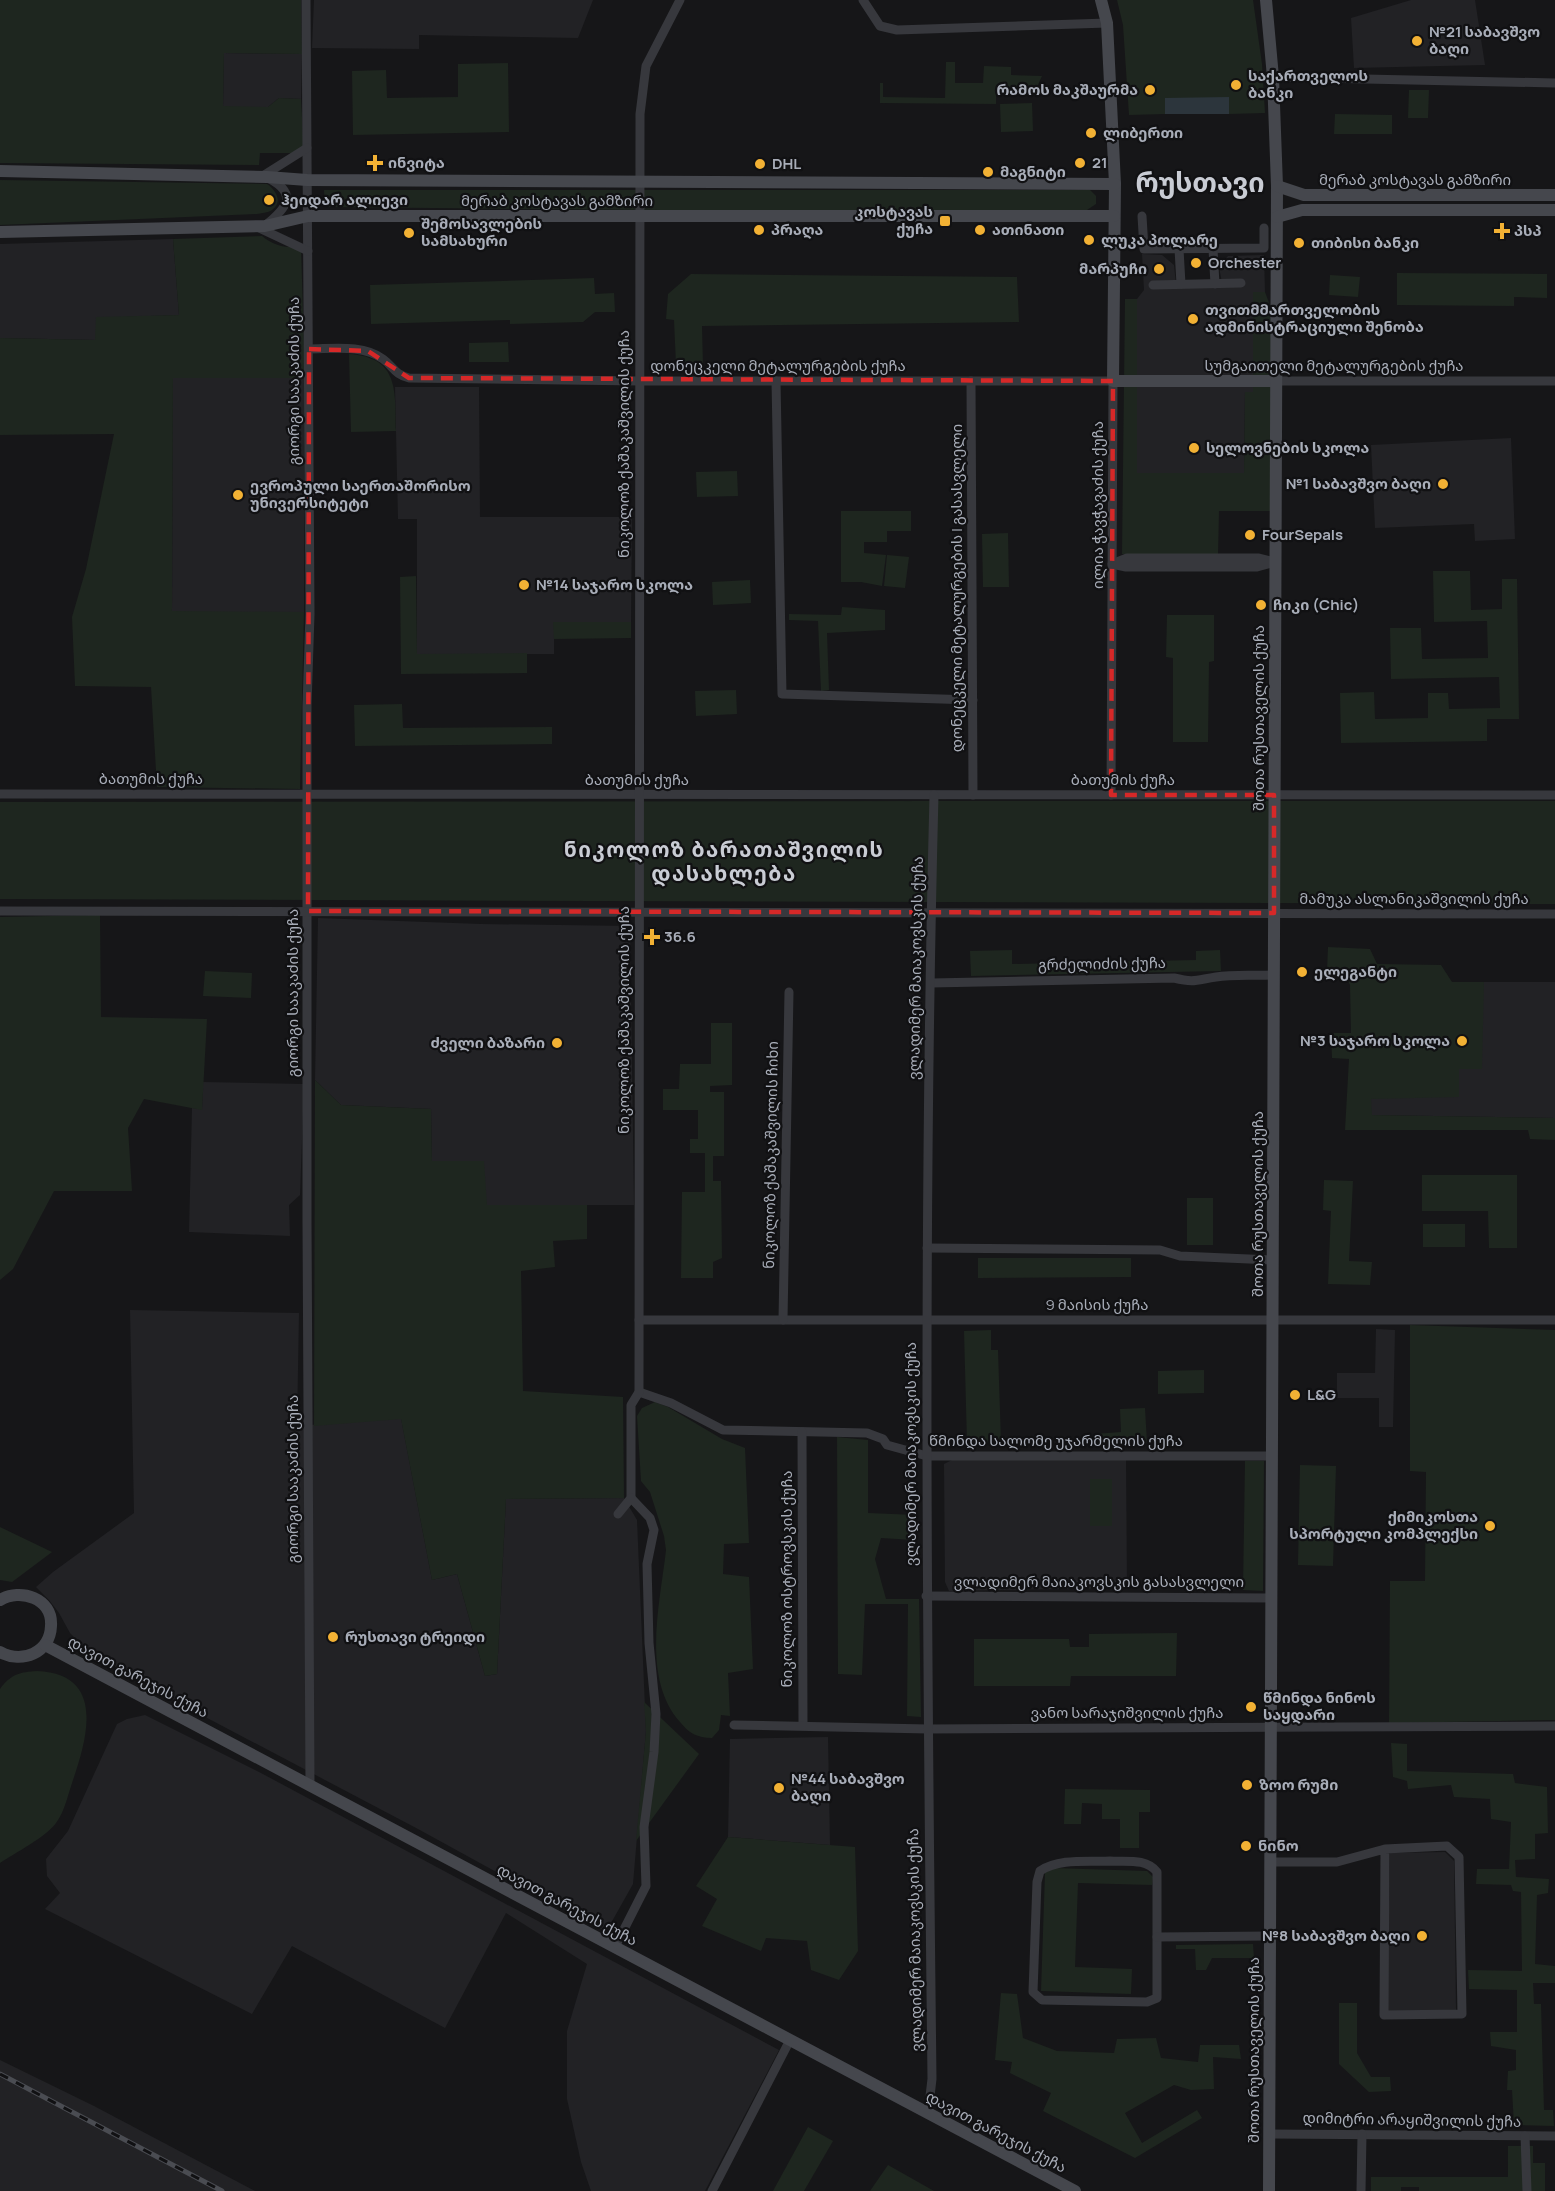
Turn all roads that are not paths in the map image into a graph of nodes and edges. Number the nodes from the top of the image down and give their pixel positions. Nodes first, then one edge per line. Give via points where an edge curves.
1 (306, 0) edge
2 (680, 0) edge
3 (863, 0) edge
4 (1101, 0) edge
5 (1266, 0) edge
6 (1107, 23) junction
7 (1273, 77) junction
8 (1555, 83) edge
9 (307, 148) junction
10 (0, 171) edge
11 (264, 177) junction
12 (307, 180) junction
13 (640, 182) junction
14 (1114, 184) junction
15 (1277, 186) junction
16 (1555, 195) edge
17 (1555, 210) edge
18 (308, 216) junction
19 (640, 216) junction
20 (1114, 216) junction
21 (1142, 216) dead end
22 (1277, 217) junction
23 (260, 226) junction
24 (1264, 228) dead end
25 (0, 232) edge
26 (1179, 249) junction
27 (1213, 249) junction
28 (308, 251) junction
29 (1241, 283) dead end
30 (1215, 284) junction
31 (1153, 285) dead end
32 (1181, 285) junction
33 (309, 349) junction
34 (640, 381) junction
35 (776, 381) junction
36 (971, 381) junction
37 (1113, 381) junction
38 (1275, 381) junction
39 (1555, 381) edge
40 (1275, 562) junction
41 (1112, 564) junction
42 (972, 700) junction
43 (0, 794) edge
44 (308, 794) junction
45 (639, 795) junction
46 (934, 795) junction
47 (973, 795) junction
48 (1111, 795) junction
49 (1274, 795) junction
50 (1555, 795) edge
51 (0, 911) edge
52 (308, 911) junction
53 (638, 912) junction
54 (932, 912) junction
55 (1274, 913) junction
56 (1555, 914) edge
57 (1273, 975) junction
58 (931, 983) junction
59 (789, 992) dead end
60 (927, 1248) junction
61 (1272, 1260) junction
62 (639, 1320) junction
63 (783, 1320) junction
64 (926, 1320) junction
65 (1272, 1320) junction
66 (1555, 1320) edge
67 (639, 1392) junction
68 (802, 1432) junction
69 (927, 1456) junction
70 (1272, 1456) junction
71 (631, 1498) junction
72 (618, 1514) dead end
73 (926, 1596) junction
74 (1, 1598) edge
75 (1271, 1598) junction
76 (45, 1645) junction
77 (0, 1653) edge
78 (734, 1725) dead end
79 (803, 1725) junction
80 (1555, 1726) edge
81 (1270, 1727) junction
82 (928, 1729) junction
83 (310, 1785) junction
84 (1385, 1849) junction
85 (1270, 1862) junction
86 (1270, 1936) junction
87 (1157, 1937) junction
88 (615, 1947) junction
89 (790, 2040) junction
90 (928, 2113) junction
91 (1269, 2134) junction
92 (1362, 2134) junction
93 (1526, 2136) junction
94 (1555, 2136) edge
95 (711, 2191) edge
96 (1075, 2191) edge
97 (1269, 2191) edge
98 (1361, 2191) edge
99 (1527, 2191) edge

1 - 9 street, გიორგი სააკაძის ქუჩა
2 - 13 street, ნიკოლოზ ქაშაკაშვილის ქუჩა via 646,66 640,114
3 - 6 street via 880,26 897,30
4 - 6 street, ილია ჭავჭავაძის ქუჩა
5 - 7 street, შოთა რუსთაველის ქუჩა
6 - 14 street, ილია ჭავჭავაძის ქუჩა
7 - 8 street
7 - 15 street, შოთა რუსთაველის ქუჩა
9 - 11 street
9 - 12 street, გიორგი სააკაძის ქუჩა
10 - 11 street, მერაბ კოსტავას გამზირი
11 - 12 street, მერაბ კოსტავას გამზირი
11 - 23 street via 279,184 286,206
12 - 13 street, მერაბ კოსტავას გამზირი
12 - 18 street, გიორგი სააკაძის ქუჩა
13 - 14 street, მერაბ კოსტავას გამზირი
13 - 19 street, ნიკოლოზ ქაშაკაშვილის ქუჩა
14 - 20 street, ილია ჭავჭავაძის ქუჩა
15 - 16 street, მერაბ კოსტავას გამზირი via 1304,195
15 - 22 street, შოთა რუსთაველის ქუჩა
17 - 22 street, მერაბ კოსტავას გამზირი via 1302,210
18 - 19 street, მერაბ კოსტავას გამზირი
18 - 23 street, მერაბ კოსტავას გამზირი
18 - 28 street, გიორგი სააკაძის ქუჩა
19 - 20 street, მერაბ კოსტავას გამზირი
19 - 34 street, ნიკოლოზ ქაშაკაშვილის ქუჩა
20 - 37 street, ილია ჭავჭავაძის ქუჩა
21 - 26 street via 1144,249
22 - 38 street, შოთა რუსთაველის ქუჩა
23 - 25 street, მერაბ კოსტავას გამზირი
23 - 28 street
24 - 27 street via 1264,248
26 - 27 street
26 - 32 street
27 - 30 street
28 - 33 street, გიორგი სააკაძის ქუჩა
29 - 30 street
30 - 32 street
31 - 32 street
33 - 34 street, დონეცკელი მეტალურგების ქუჩა via 368,351 384,359 398,375 409,378
33 - 44 street, გიორგი სააკაძის ქუჩა
34 - 35 street, დონეცკელი მეტალურგების ქუჩა
34 - 45 street, ნიკოლოზ ქაშაკაშვილის ქუჩა
35 - 36 street, დონეცკელი მეტალურგების ქუჩა
35 - 42 street via 782,694
36 - 37 street, დონეცკელი მეტალურგების ქუჩა
36 - 42 street, დონეცკელი მეტალურგების I გასასვლელი
37 - 38 street, სუმგაითელი მეტალურგების ქუჩა
37 - 41 street, ილია ჭავჭავაძის ქუჩა
38 - 39 street, სუმგაითელი მეტალურგების ქუჩა
38 - 40 street, შოთა რუსთაველის ქუჩა
40 - 41 street via 1257,567
40 - 49 street, შოთა რუსთაველის ქუჩა
41 - 48 street, ილია ჭავჭავაძის ქუჩა
42 - 47 street, დონეცკელი მეტალურგების I გასასვლელი
43 - 44 street, ბათუმის ქუჩა
44 - 45 street, ბათუმის ქუჩა
44 - 52 street, გიორგი სააკაძის ქუჩა
45 - 46 street, ბათუმის ქუჩა
45 - 53 street, ნიკოლოზ ქაშაკაშვილის ქუჩა
46 - 47 street, ბათუმის ქუჩა
46 - 54 street, ვლადიმერ მაიაკოვსკის ქუჩა
47 - 48 street, ბათუმის ქუჩა
48 - 49 street, ბათუმის ქუჩა
49 - 50 street
49 - 55 street, შოთა რუსთაველის ქუჩა
51 - 52 street
52 - 53 street
52 - 83 street, გიორგი სააკაძის ქუჩა
53 - 54 street
53 - 62 street, ნიკოლოზ ქაშაკაშვილის ქუჩა
54 - 55 street
54 - 58 street, ვლადიმერ მაიაკოვსკის ქუჩა
55 - 56 street, მამუკა ასლანიკაშვილის ქუჩა
55 - 57 street, შოთა რუსთაველის ქუჩა
57 - 58 street, გრძელიძის ქუჩა via 1215,976 1190,982 1174,978
57 - 61 street, შოთა რუსთაველის ქუჩა
58 - 60 street, ვლადიმერ მაიაკოვსკის ქუჩა
59 - 63 street, ნიკოლოზ ქაშაკაშვილის ჩიხი
60 - 61 street via 1160,1250 1180,1256
60 - 64 street, ვლადიმერ მაიაკოვსკის ქუჩა
61 - 65 street, შოთა რუსთაველის ქუჩა
62 - 63 street, 9 მაისის ქუჩა
62 - 67 street, ნიკოლოზ ქაშაკაშვილის ქუჩა
63 - 64 street, 9 მაისის ქუჩა
64 - 65 street, 9 მაისის ქუჩა
64 - 69 street, ვლადიმერ მაიაკოვსკის ქუჩა
65 - 66 street, 9 მაისის ქუჩა
65 - 70 street, შოთა რუსთაველის ქუჩა
67 - 68 street, წმინდა სალომე უჯარმელის ქუჩა via 671,1403 723,1430
67 - 71 street, ნიკოლოზ ქაშაკაშვილის ქუჩა via 631,1405
68 - 69 street, წმინდა სალომე უჯარმელის ქუჩა via 867,1433 883,1439 886,1445
68 - 79 street, ნიკოლოზ ოსტროვსკის ქუჩა
69 - 70 street, წმინდა სალომე უჯარმელის ქუჩა
69 - 73 street, ვლადიმერ მაიაკოვსკის ქუჩა
70 - 75 street, შოთა რუსთაველის ქუჩა
71 - 72 street
71 - 88 street via 650,1518 654,1530 647,1564 655,1724 644,1827 646,1886
73 - 75 street, ვლადიმერ მაიაკოვსკის გასასვლელი
73 - 82 street, ვლადიმერ მაიაკოვსკის ქუჩა
74 - 76 street via 23,1594 43,1604 51,1626
75 - 81 street, შოთა რუსთაველის ქუჩა
76 - 77 street via 21,1658
76 - 83 street, დავით გარეჯის ქუჩა
78 - 79 street, ვანო სარაჯიშვილის ქუჩა
79 - 82 street, ვანო სარაჯიშვილის ქუჩა
80 - 81 street, ვანო სარაჯიშვილის ქუჩა
81 - 82 street, ვანო სარაჯიშვილის ქუჩა
81 - 85 street, შოთა რუსთაველის ქუჩა
82 - 90 street, ვლადიმერ მაიაკოვსკის ქუჩა via 932,2079
83 - 88 street, დავით გარეჯის ქუჩა
84 - 84 street via 1448,1846 1460,1857 1462,2014 1384,2015
84 - 85 street via 1337,1862
85 - 86 street, შოთა რუსთაველის ქუჩა
86 - 87 street
86 - 91 street, შოთა რუსთაველის ქუჩა
87 - 87 street via 1157,1872 1153,1867 1141,1862 1047,1866 1040,1871 1037,1882 1033,1992 1042,2000 1147,2002 1157,1998
88 - 89 street, დავით გარეჯის ქუჩა
89 - 90 street, დავით გარეჯის ქუჩა
89 - 95 street
90 - 96 street, დავით გარეჯის ქუჩა
91 - 92 street, დიმიტრი არაყიშვილის ქუჩა
91 - 97 street, შოთა რუსთაველის ქუჩა
92 - 93 street, დიმიტრი არაყიშვილის ქუჩა
92 - 98 street
93 - 94 street, დიმიტრი არაყიშვილის ქუჩა
93 - 99 street

